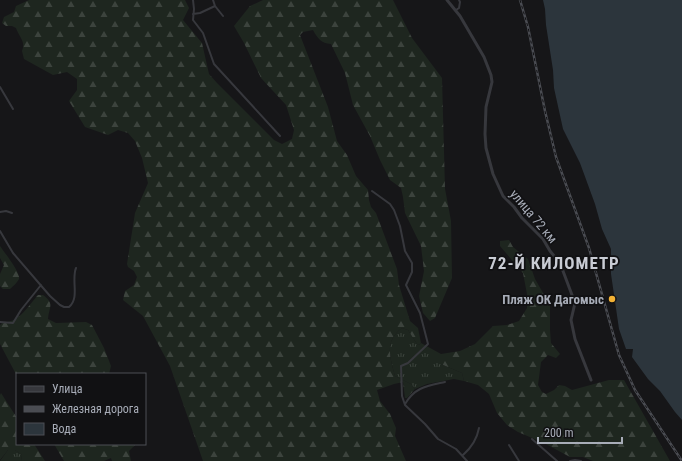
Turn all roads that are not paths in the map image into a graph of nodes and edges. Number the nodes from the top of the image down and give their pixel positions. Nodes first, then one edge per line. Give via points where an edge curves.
1 (193, 0) edge
2 (213, 0) edge
3 (446, 0) edge
4 (459, 0) edge
5 (216, 6) junction
6 (456, 10) junction
7 (193, 14) junction
8 (223, 16) dead end
9 (0, 87) edge
10 (13, 109) dead end
11 (280, 136) dead end
12 (372, 191) dead end
13 (0, 212) edge
14 (12, 213) dead end
15 (0, 231) edge
16 (76, 268) dead end
17 (41, 286) junction
18 (0, 322) edge
19 (592, 380) dead end
20 (445, 382) dead end
21 (405, 405) junction
22 (479, 428) dead end
23 (532, 439) dead end
24 (510, 444) dead end
25 (463, 455) junction
26 (467, 461) edge
27 (519, 461) edge
28 (557, 461) edge
29 (570, 461) edge
30 (581, 461) edge

1 - 7 street
2 - 5 street
3 - 6 street, улица 72 км
4 - 6 street via 459,8
5 - 7 street
5 - 8 street
6 - 19 street, улица 72 км via 484,57 491,75 485,134 494,177 503,196 543,239 560,263 575,303 571,320 575,340
7 - 11 street via 193,20 203,33 214,64
9 - 10 street
12 - 21 street via 390,204 400,226 405,251 412,263 412,272 406,285 421,318 428,344 408,363 401,366 402,396
13 - 14 street
15 - 17 street via 13,253
16 - 17 street via 74,300 69,307 56,303
17 - 18 street via 13,323
20 - 21 street via 415,391
21 - 25 street via 438,439
22 - 25 street via 469,450
23 - 28 street
24 - 27 street
25 - 26 street
29 - 30 street

